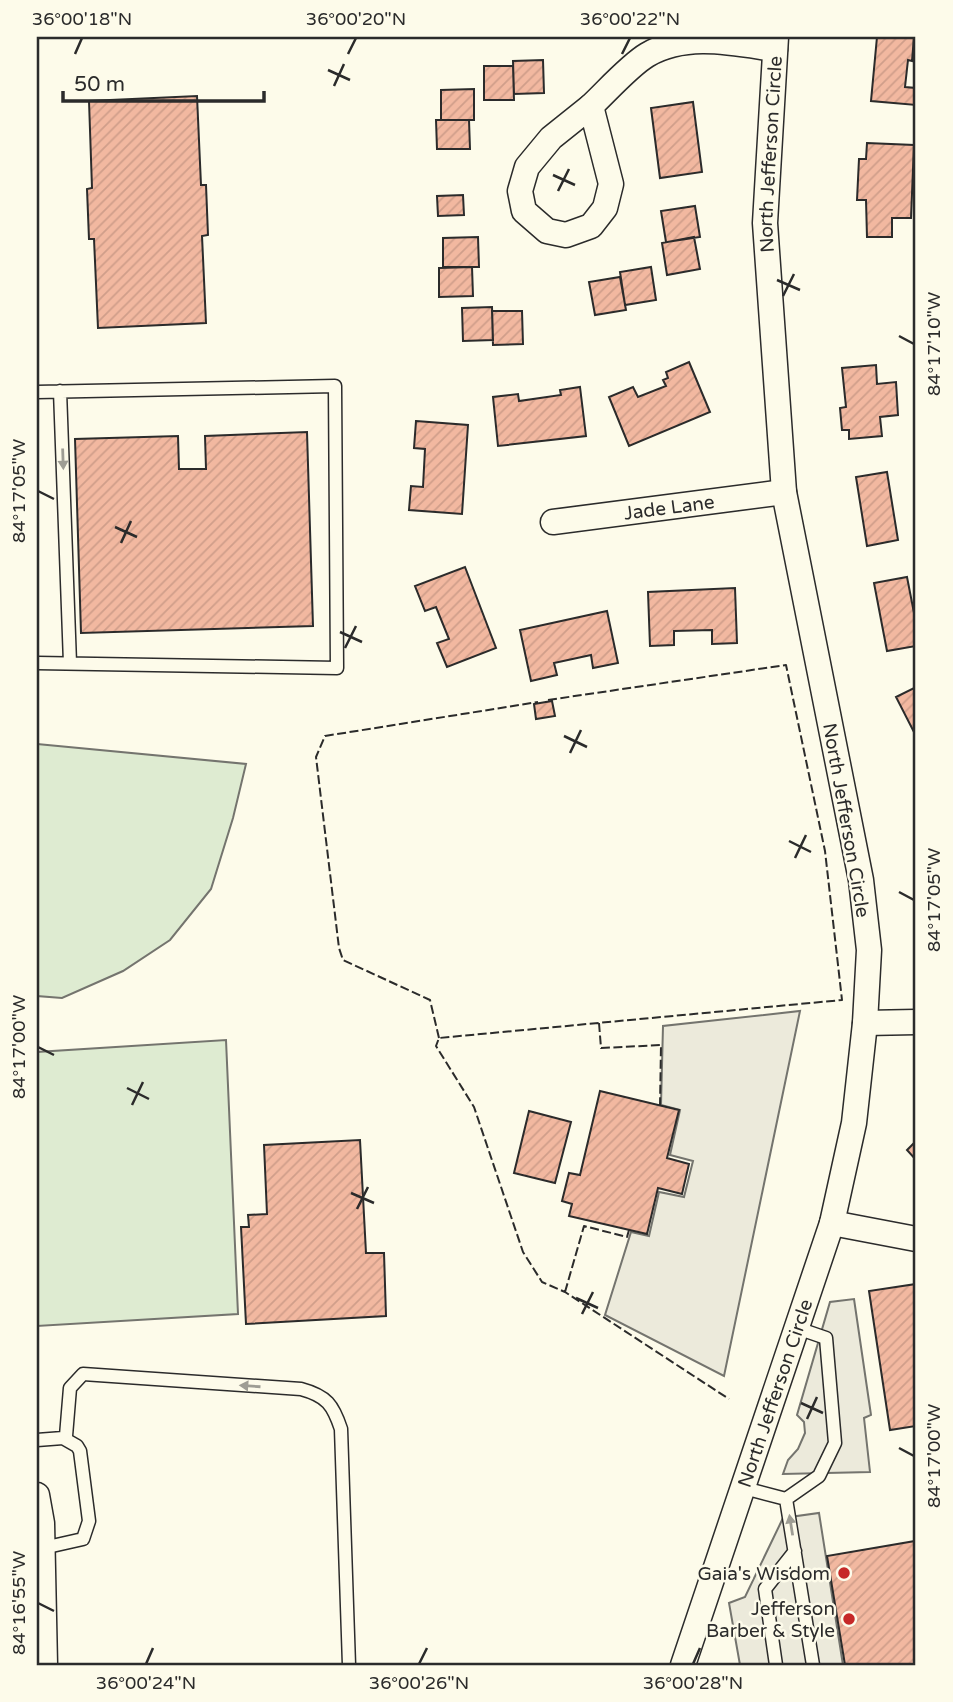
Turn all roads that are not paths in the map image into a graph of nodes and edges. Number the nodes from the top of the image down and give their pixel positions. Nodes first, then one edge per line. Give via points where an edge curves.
1 (776, 43) edge
2 (591, 106) junction
3 (60, 391) junction
4 (37, 392) edge
5 (784, 492) junction
6 (553, 522) dead end
7 (37, 663) edge
8 (70, 663) junction
9 (916, 1022) edge
10 (865, 1023) junction
11 (832, 1223) junction
12 (916, 1239) edge
13 (797, 1328) junction
14 (63, 1438) junction
15 (37, 1440) edge
16 (744, 1488) junction
17 (37, 1495) edge
18 (786, 1499) junction
19 (43, 1548) junction
20 (795, 1551) junction
21 (45, 1665) edge
22 (349, 1665) edge
23 (683, 1665) edge
24 (776, 1665) edge
25 (813, 1665) edge

1 - 2 street via 678,43 646,55
1 - 5 street, North Jefferson Circle via 765,223
2 - 2 street via 611,184 605,208 591,226 565,235 547,231 524,211 520,191 527,167 551,138
3 - 4 lane
3 -> 8 lane
3 - 8 lane via 335,386 337,668
5 - 6 street, Jade Lane
5 - 10 street, North Jefferson Circle via 861,880 869,950
7 - 8 lane
9 - 10 street
10 - 11 street, North Jefferson Circle via 854,1123
11 - 12 street
11 - 13 street, North Jefferson Circle
13 - 16 street, North Jefferson Circle
13 - 18 lane via 826,1338 835,1443 819,1476
14 - 15 lane
14 - 19 lane via 80,1451 88,1527 83,1539
22 -> 14 lane via 341,1429 329,1403 318,1394 301,1389 83,1374 70,1388 68,1430
16 - 18 lane
16 - 23 street, North Jefferson Circle
17 - 19 street
20 -> 18 lane
19 - 21 street
20 - 24 lane via 765,1589
20 - 25 lane

